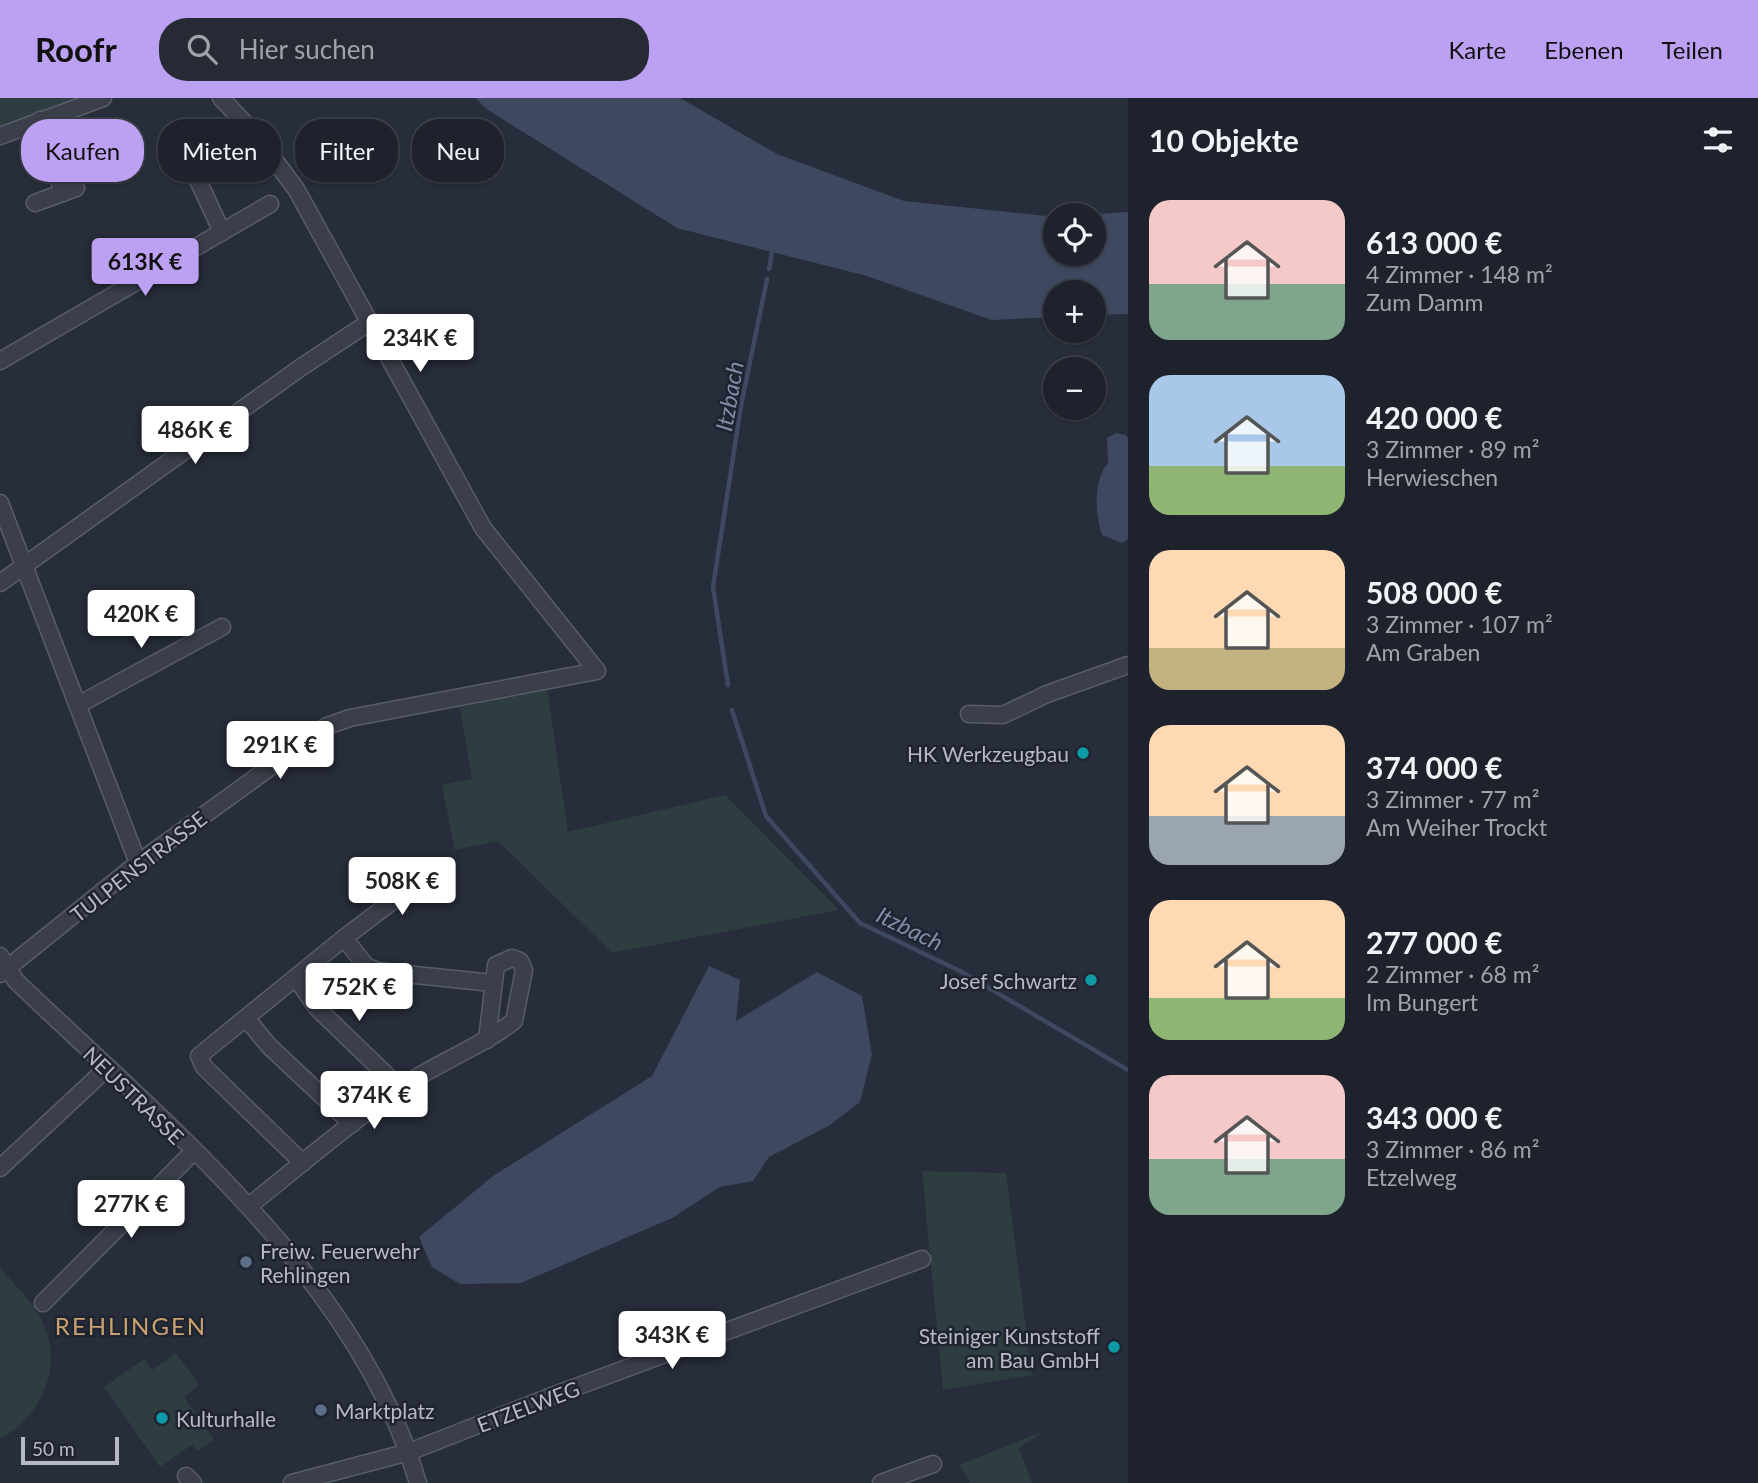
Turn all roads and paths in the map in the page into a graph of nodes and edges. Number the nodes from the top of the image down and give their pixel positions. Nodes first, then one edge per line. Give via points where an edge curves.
1 (103, 98) edge
2 (221, 98) edge
3 (43, 119) edge
4 (21, 128) edge
5 (0, 136) edge
6 (67, 182) edge
7 (199, 182) edge
8 (35, 204) dead end
9 (270, 204) dead end
10 (222, 232) junction
11 (371, 321) junction
12 (0, 361) edge
13 (0, 503) edge
14 (24, 566) junction
15 (0, 583) edge
16 (222, 626) dead end
17 (1128, 664) edge
18 (78, 705) junction
19 (969, 714) dead end
20 (138, 863) junction
21 (444, 869) dead end
22 (344, 938) junction
23 (2, 966) edge
24 (296, 978) junction
25 (492, 983) junction
26 (246, 1017) junction
27 (487, 1040) junction
28 (107, 1068) junction
29 (400, 1088) junction
30 (352, 1124) junction
31 (193, 1152) junction
32 (303, 1163) junction
33 (0, 1168) edge
34 (249, 1206) junction
35 (922, 1259) dead end
36 (43, 1303) dead end
37 (409, 1452) junction
38 (933, 1464) dead end
39 (891, 1481) edge
40 (292, 1483) edge
41 (418, 1483) edge

1 - 3 street
2 - 11 street via 296,189
4 - 5 street
6 - 8 street via 70,190
7 - 10 street
9 - 10 street
10 - 12 street
11 - 14 street
11 - 20 street, TULPENSTRASSE via 483,528 597,671 327,726
13 - 14 street
14 - 15 street
14 - 18 street
16 - 18 street
17 - 19 street via 1003,715
18 - 20 street
20 - 23 street, TULPENSTRASSE
21 - 22 street via 423,878
22 - 24 street
22 - 25 street via 366,965 377,971
23 - 28 street, NEUSTRASSE
24 - 26 street
24 - 29 street via 317,1008
25 - 27 street
25 - 27 street via 496,965 502,960 520,961 524,970 514,1021
26 - 30 street via 268,1046
26 - 32 street via 199,1056 204,1067
27 - 29 street
28 - 31 street, NEUSTRASSE
28 - 33 street
29 - 30 street
30 - 32 street
31 - 34 street, NEUSTRASSE
31 - 36 street
32 - 34 street
34 - 37 street, NEUSTRASSE via 353,1344 390,1406
35 - 37 street, ETZELWEG
37 - 40 street, ETZELWEG
37 - 41 street, NEUSTRASSE
38 - 39 street

